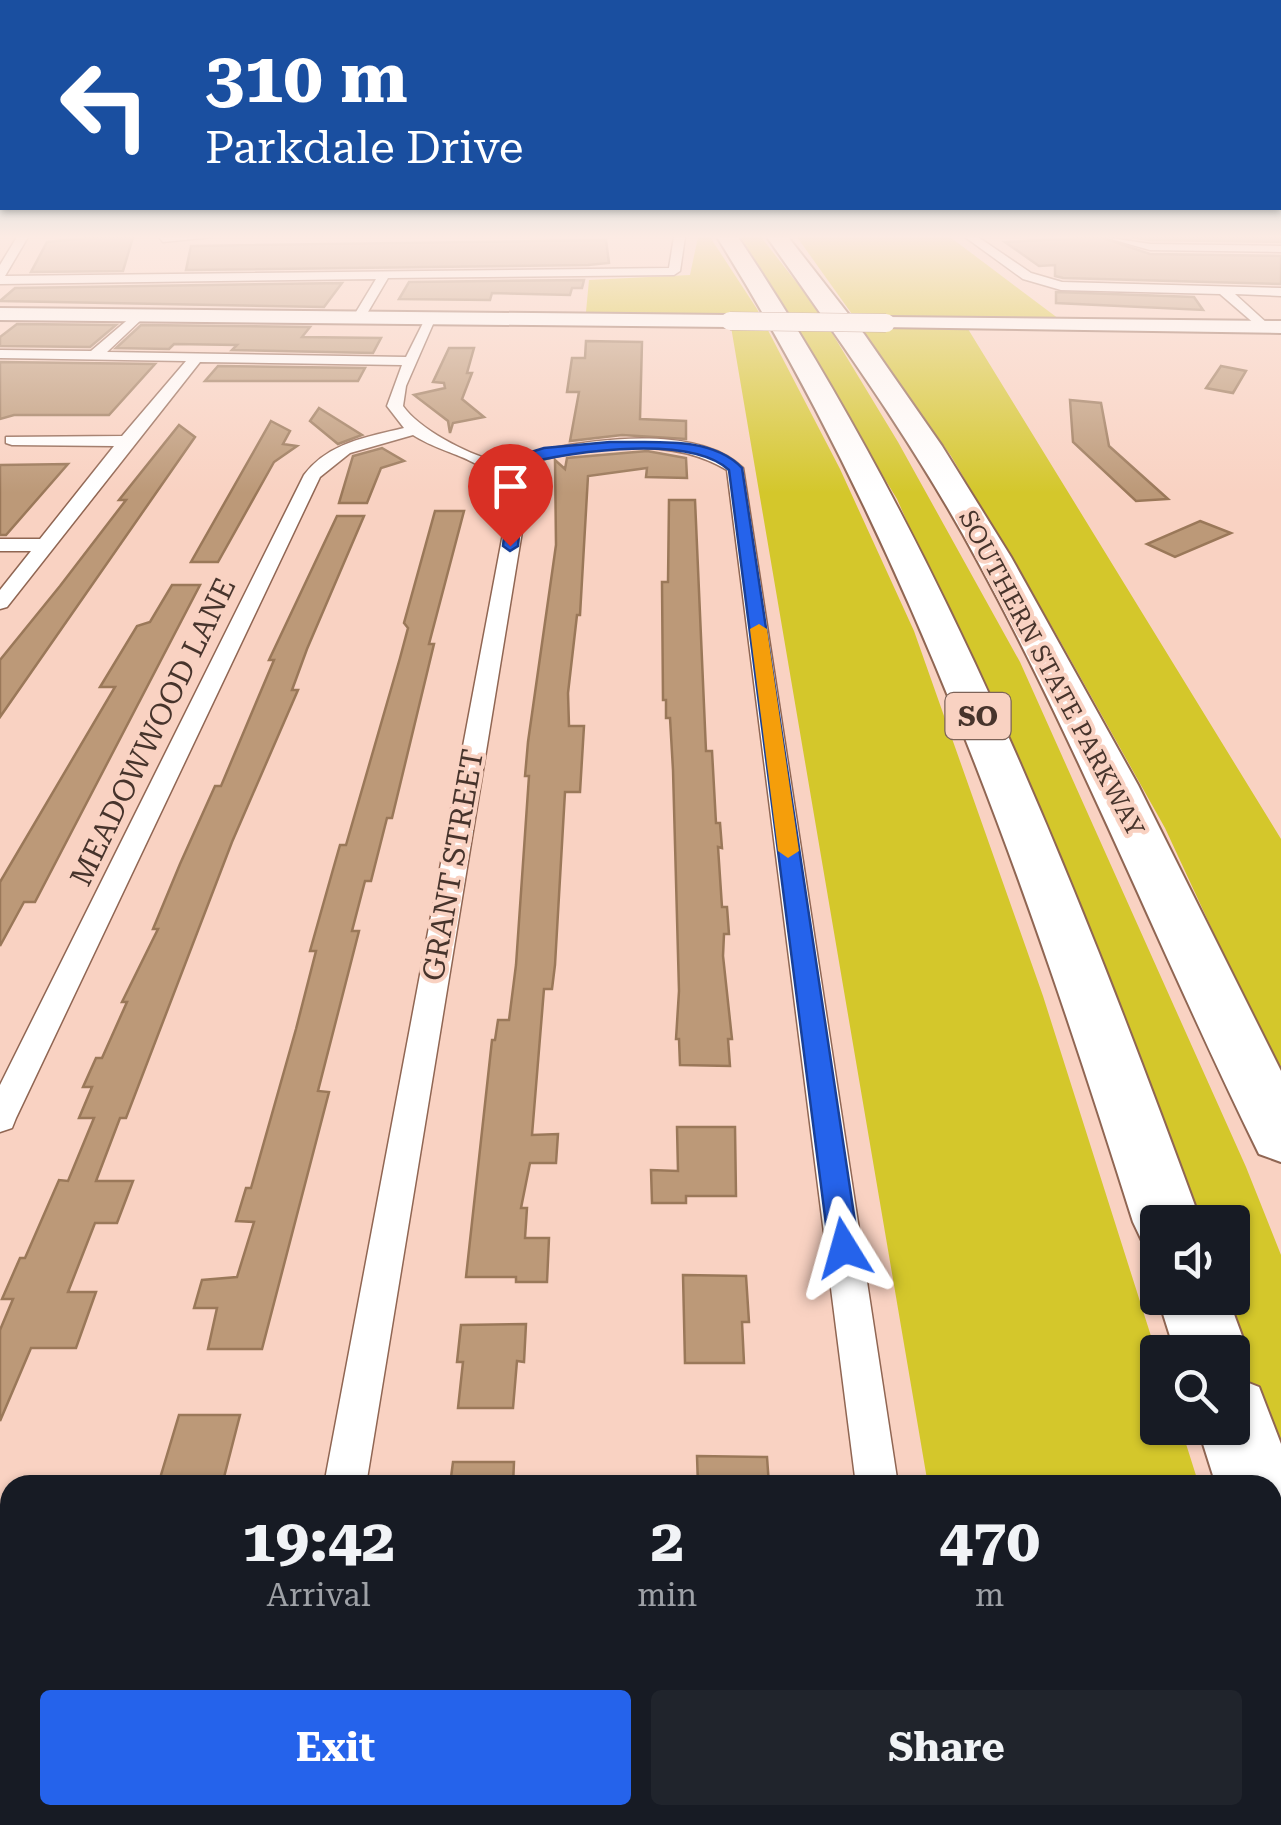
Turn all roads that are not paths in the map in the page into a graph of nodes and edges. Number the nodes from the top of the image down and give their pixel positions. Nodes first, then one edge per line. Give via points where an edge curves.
1 (130, 322) edge
2 (430, 322) edge
3 (778, 322) edge
4 (841, 322) edge
5 (843, 322) edge
6 (1272, 327) edge
7 (0, 354) edge
8 (94, 356) junction
9 (196, 358) junction
10 (411, 361) junction
11 (413, 430) junction
12 (12, 440) dead end
13 (126, 440) junction
14 (496, 467) junction
15 (0, 545) edge
16 (44, 545) junction
17 (0, 603) edge
18 (0, 1118) edge
19 (1281, 1135) edge
20 (1162, 1205) edge
21 (1242, 1445) edge
22 (347, 1475) edge
23 (877, 1475) edge
24 (1253, 1475) edge

1 - 8 street
2 - 10 street
3 - 20 highway, SO via 863,464 957,665
4 - 19 highway, SOUTHERN STATE PARKWAY via 896,395 1008,584 1135,826
5 - 6 street, bridge
7 - 8 street
8 - 9 street
9 - 10 street
9 - 13 street
10 - 11 street via 394,406
11 - 14 street
11 - 18 street, MEADOWWOOD LANE via 341,452 312,475
12 - 13 street
13 - 16 street
14 - 22 street, GRANT STREET via 516,492 517,507
14 - 23 street via 544,452 610,446 690,448 735,468
15 - 16 street
16 - 17 street
21 - 24 highway

